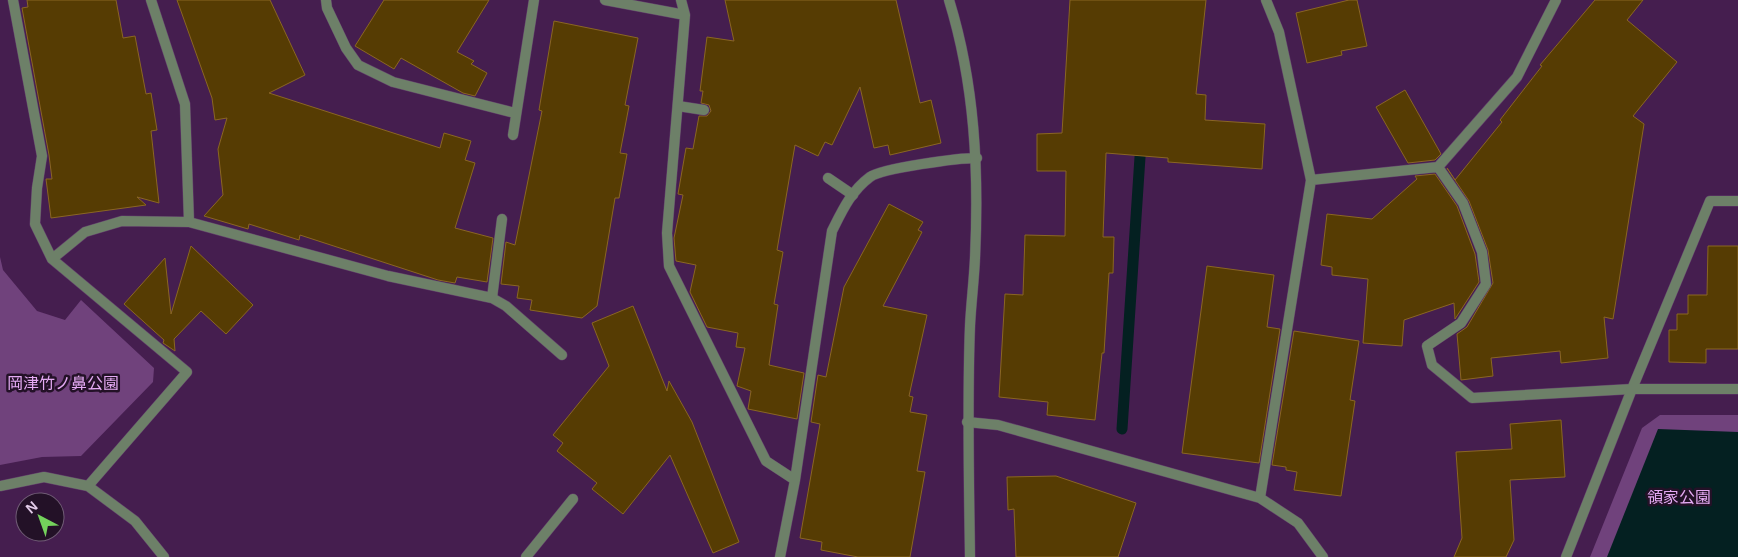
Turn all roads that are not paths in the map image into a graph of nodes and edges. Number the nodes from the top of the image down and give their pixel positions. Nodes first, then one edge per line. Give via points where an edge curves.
1 (12, 0) edge
2 (150, 0) edge
3 (326, 0) edge
4 (534, 0) edge
5 (605, 0) edge
6 (681, 0) edge
7 (949, 0) edge
8 (1266, 0) edge
9 (1556, 0) edge
10 (685, 15) junction
11 (678, 106) junction
12 (704, 110) dead end
13 (515, 113) junction
14 (513, 135) dead end
15 (977, 158) junction
16 (1438, 166) junction
17 (828, 178) dead end
18 (1312, 180) junction
19 (853, 195) junction
20 (1738, 201) edge
21 (502, 219) dead end
22 (189, 222) junction
23 (52, 259) junction
24 (492, 298) junction
25 (562, 355) dead end
26 (1738, 389) edge
27 (1632, 390) junction
28 (967, 422) junction
29 (795, 480) junction
30 (0, 486) edge
31 (88, 486) junction
32 (1260, 498) junction
33 (573, 499) dead end
34 (164, 557) edge
35 (526, 557) edge
36 (780, 557) edge
37 (970, 557) edge
38 (1323, 557) edge
39 (1566, 557) edge

1 - 23 street via 42,156 36,188 35,224
2 - 22 street via 185,104
3 - 13 street via 346,48 358,65 393,82
4 - 13 street
5 - 10 street
6 - 10 street
7 - 15 street via 970,90
8 - 18 street via 1279,32
9 - 16 street via 1517,77
10 - 11 street
11 - 12 street
11 - 29 street via 667,233 669,266 766,461
13 - 14 street
15 - 19 street via 948,159 871,176
15 - 28 street
16 - 18 street
16 - 27 street via 1463,203 1482,252 1486,284 1461,323 1428,346 1432,365 1472,398
17 - 19 street
18 - 32 street
19 - 29 street via 832,231
20 - 27 street via 1710,201
21 - 24 street
22 - 23 street via 122,221 85,232
22 - 24 street via 388,276
23 - 31 street via 186,372
24 - 25 street via 506,306
26 - 27 street
27 - 39 street
28 - 32 street via 998,424
28 - 37 street
29 - 36 street
30 - 31 street via 44,477
31 - 34 street via 135,521
32 - 38 street via 1298,522
33 - 35 street

